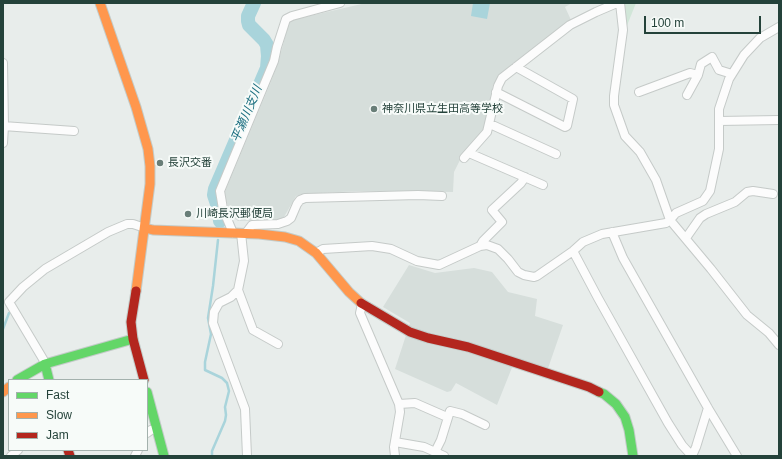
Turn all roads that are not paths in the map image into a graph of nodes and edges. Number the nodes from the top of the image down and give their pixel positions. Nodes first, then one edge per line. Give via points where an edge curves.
1 (100, 3) edge
2 (340, 3) edge
3 (617, 3) edge
4 (779, 27) edge
5 (3, 65) edge
6 (516, 67) junction
7 (732, 74) junction
8 (698, 75) junction
9 (496, 92) junction
10 (638, 92) dead end
11 (688, 95) dead end
12 (779, 120) edge
13 (719, 121) junction
14 (490, 124) junction
15 (4, 126) edge
16 (74, 131) dead end
17 (3, 142) edge
18 (556, 154) dead end
19 (525, 178) junction
20 (544, 185) dead end
21 (773, 194) dead end
22 (442, 196) dead end
23 (670, 220) junction
24 (145, 228) junction
25 (612, 232) junction
26 (236, 233) junction
27 (686, 238) junction
28 (480, 246) junction
29 (574, 251) junction
30 (316, 254) junction
31 (238, 290) junction
32 (362, 304) junction
33 (133, 339) junction
34 (278, 344) dead end
35 (779, 345) edge
36 (45, 364) junction
37 (19, 379) edge
38 (49, 379) edge
39 (144, 379) edge
40 (148, 396) edge
41 (399, 404) junction
42 (708, 408) junction
43 (447, 417) junction
44 (486, 425) dead end
45 (157, 429) junction
46 (148, 432) edge
47 (395, 442) junction
48 (435, 452) junction
49 (164, 456) edge
50 (247, 456) edge
51 (395, 456) edge
52 (444, 456) edge
53 (633, 456) edge
54 (737, 456) edge

1 - 24 street via 122,62 148,148 150,184
2 - 26 street via 286,19 274,61 220,191 223,209
3 - 6 street via 570,26
3 - 23 street via 623,30 614,105 625,136 640,152 656,180
4 - 7 street via 760,38 744,55
5 - 15 street
6 - 9 street via 502,78
6 - 9 street via 573,99 567,126
7 - 8 street via 719,70 712,57 701,64
7 - 13 street via 719,109
8 - 10 street via 690,74
8 - 11 street
9 - 14 street
12 - 13 street
13 - 23 street via 719,149 710,191 703,201 676,213
14 - 18 street
14 - 19 street via 487,132 467,156
15 - 16 street
15 - 17 street
19 - 20 street
19 - 28 street via 492,210 502,222
21 - 27 street via 747,192 735,202 700,218
22 - 26 street via 305,198 300,200 287,221 252,225
23 - 25 street via 666,224
23 - 27 street
24 - 26 street
24 - 33 street via 131,322
24 - 36 street via 127,224 108,232 45,269 9,302
25 - 29 street via 583,242
25 - 42 street via 623,258
26 - 30 street via 290,238 303,243
26 - 31 street via 244,261
27 - 35 street via 746,315 769,333
28 - 29 street via 496,248 518,272 534,277
28 - 30 street via 439,265 417,261 390,249 372,246 323,249
29 - 42 street via 668,423 692,456
30 - 32 street
31 - 34 street via 253,330
31 - 50 street via 219,303 214,312 213,323 245,409
32 - 41 street via 360,314
32 - 53 street via 419,336 468,347 604,394 616,404 625,417
33 - 36 street
33 - 39 street
36 - 37 street
36 - 38 street
40 - 45 street
41 - 43 street via 415,403
41 - 47 street
42 - 54 street
43 - 44 street via 450,410
43 - 48 street
45 - 46 street
45 - 49 street
47 - 48 street via 424,447
47 - 51 street
48 - 52 street

